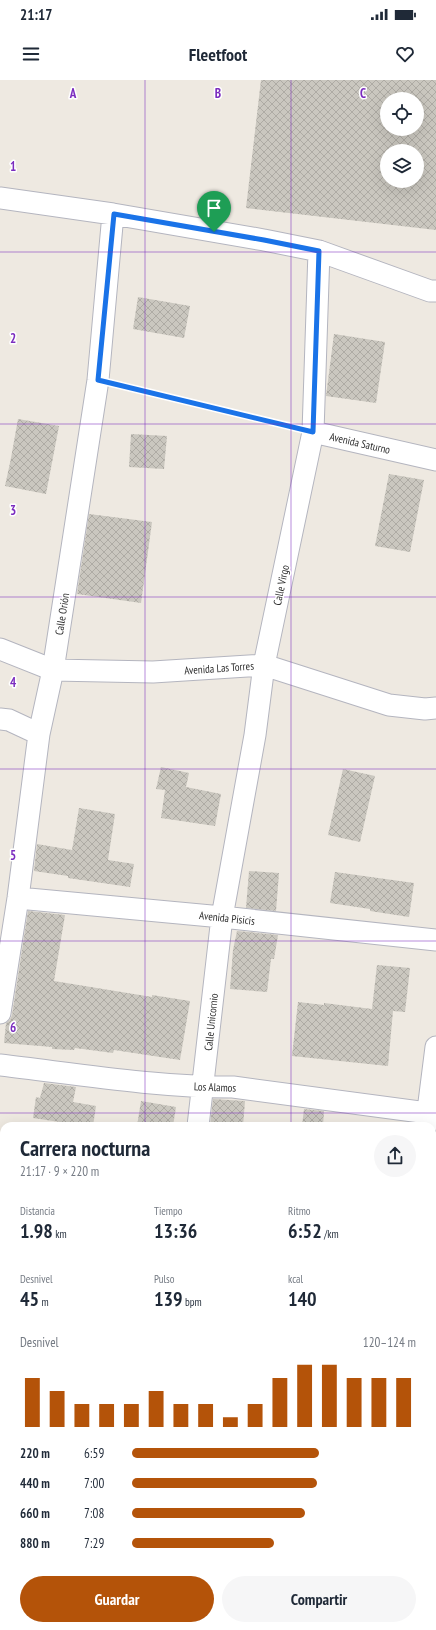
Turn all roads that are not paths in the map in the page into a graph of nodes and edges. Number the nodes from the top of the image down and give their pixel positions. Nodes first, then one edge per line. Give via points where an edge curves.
1 (0, 198) edge
2 (114, 214) junction
3 (319, 251) junction
4 (436, 291) edge
5 (313, 432) junction
6 (436, 460) edge
7 (0, 650) edge
8 (264, 665) junction
9 (53, 670) junction
10 (436, 708) edge
11 (3, 717) edge
12 (39, 734) junction
13 (18, 898) junction
14 (222, 917) junction
15 (436, 940) edge
16 (0, 1013) edge
17 (436, 1047) edge
18 (0, 1065) edge
19 (204, 1087) junction
20 (430, 1118) edge
21 (199, 1122) edge

1 - 2 street
2 - 3 street
2 - 9 street, Calle Orión via 98,380
3 - 4 street
3 - 5 street, Calle Virgo
5 - 6 street, Avenida Saturno
5 - 8 street, Calle Virgo
7 - 9 street, Avenida Las Torres
8 - 9 street, Avenida Las Torres via 153,672
8 - 10 street, Avenida Las Torres via 389,705
8 - 14 street, Calle Virgo via 255,735
9 - 12 street, Calle Orión
11 - 12 street
12 - 13 street, Calle Orión
13 - 14 street, Avenida Pisicis
13 - 16 street, Calle Orión
14 - 15 street, Avenida Pisicis
14 - 19 street, Calle Unicornio
17 - 20 street
18 - 19 street, Los Alamos
19 - 20 street, Los Alamos via 233,1086
19 - 21 street, Calle Unicornio

